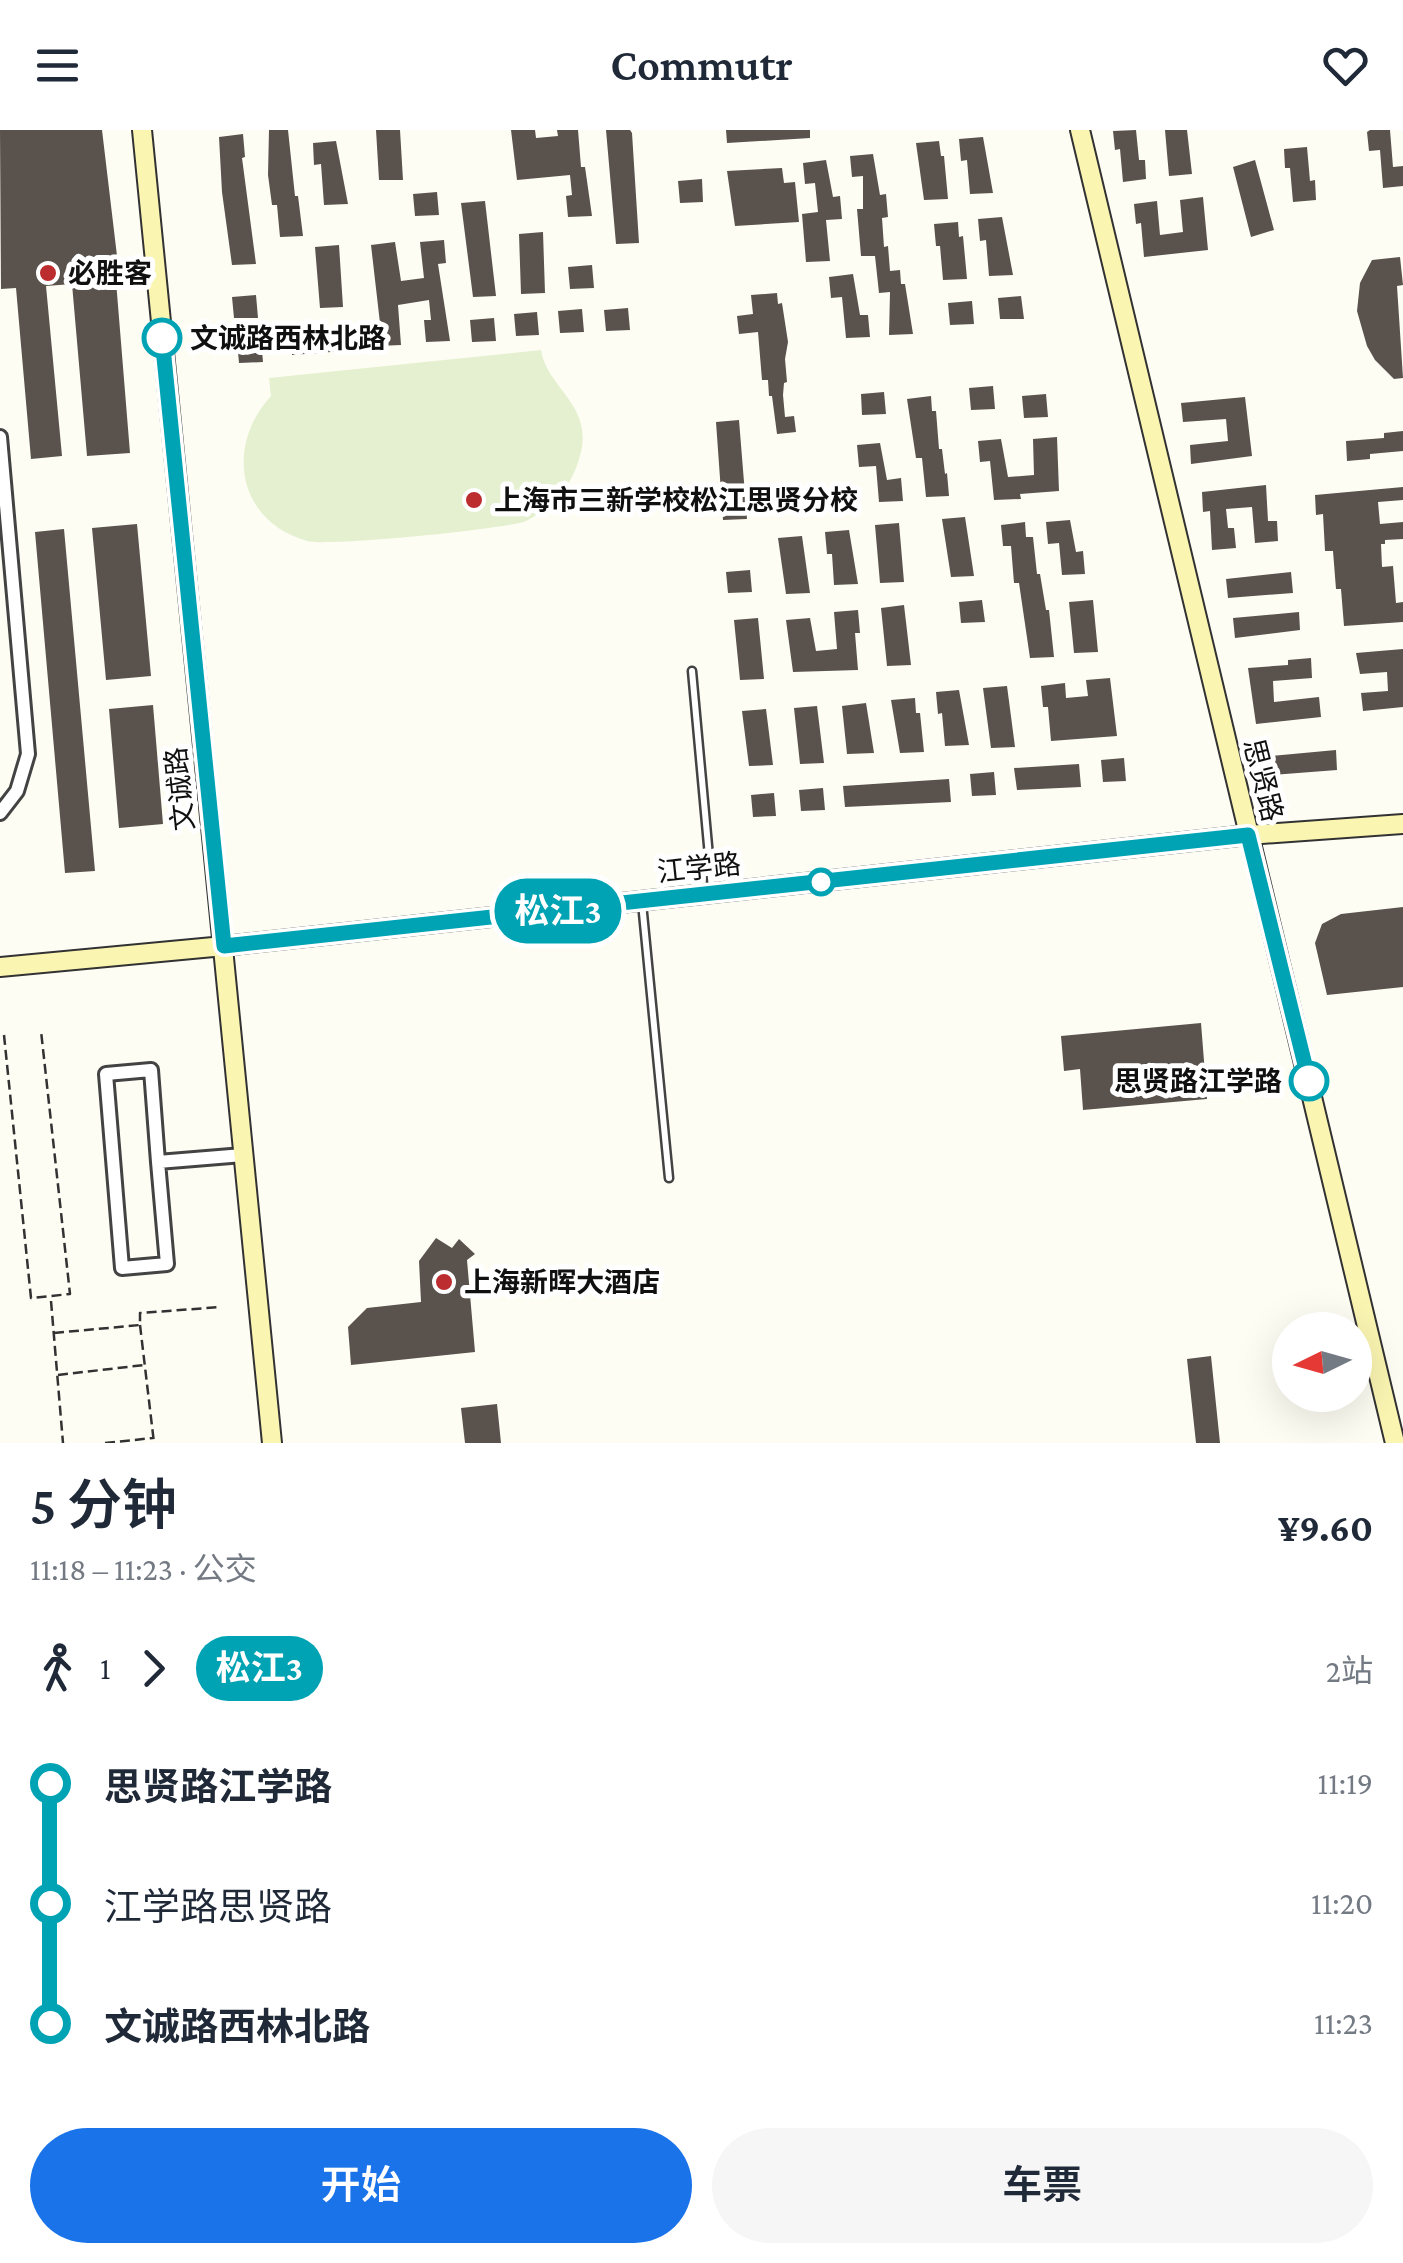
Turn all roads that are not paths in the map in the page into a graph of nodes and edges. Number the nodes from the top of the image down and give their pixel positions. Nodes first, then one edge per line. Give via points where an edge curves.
1 (142, 130) edge
2 (1080, 130) edge
3 (0, 437) edge
4 (692, 671) dead end
5 (0, 813) edge
6 (1403, 824) edge
7 (1248, 835) junction
8 (712, 894) junction
9 (642, 902) junction
10 (224, 946) junction
11 (0, 968) edge
12 (243, 1155) junction
13 (158, 1162) junction
14 (669, 1178) dead end
15 (272, 1443) edge
16 (1395, 1443) edge

1 - 10 main road, 文诚路
2 - 7 main road, 思贤路
3 - 5 street via 28,754 17,791
4 - 8 lane
6 - 7 main road, 江学路
7 - 8 main road, 江学路
7 - 16 main road, 思贤路
8 - 9 main road, 江学路
9 - 10 main road, 江学路
9 - 14 lane
10 - 11 main road, 江学路
10 - 12 main road, 文诚路
12 - 13 street
12 - 15 main road, 文诚路
13 - 13 street via 151,1070 106,1074 122,1268 167,1264

